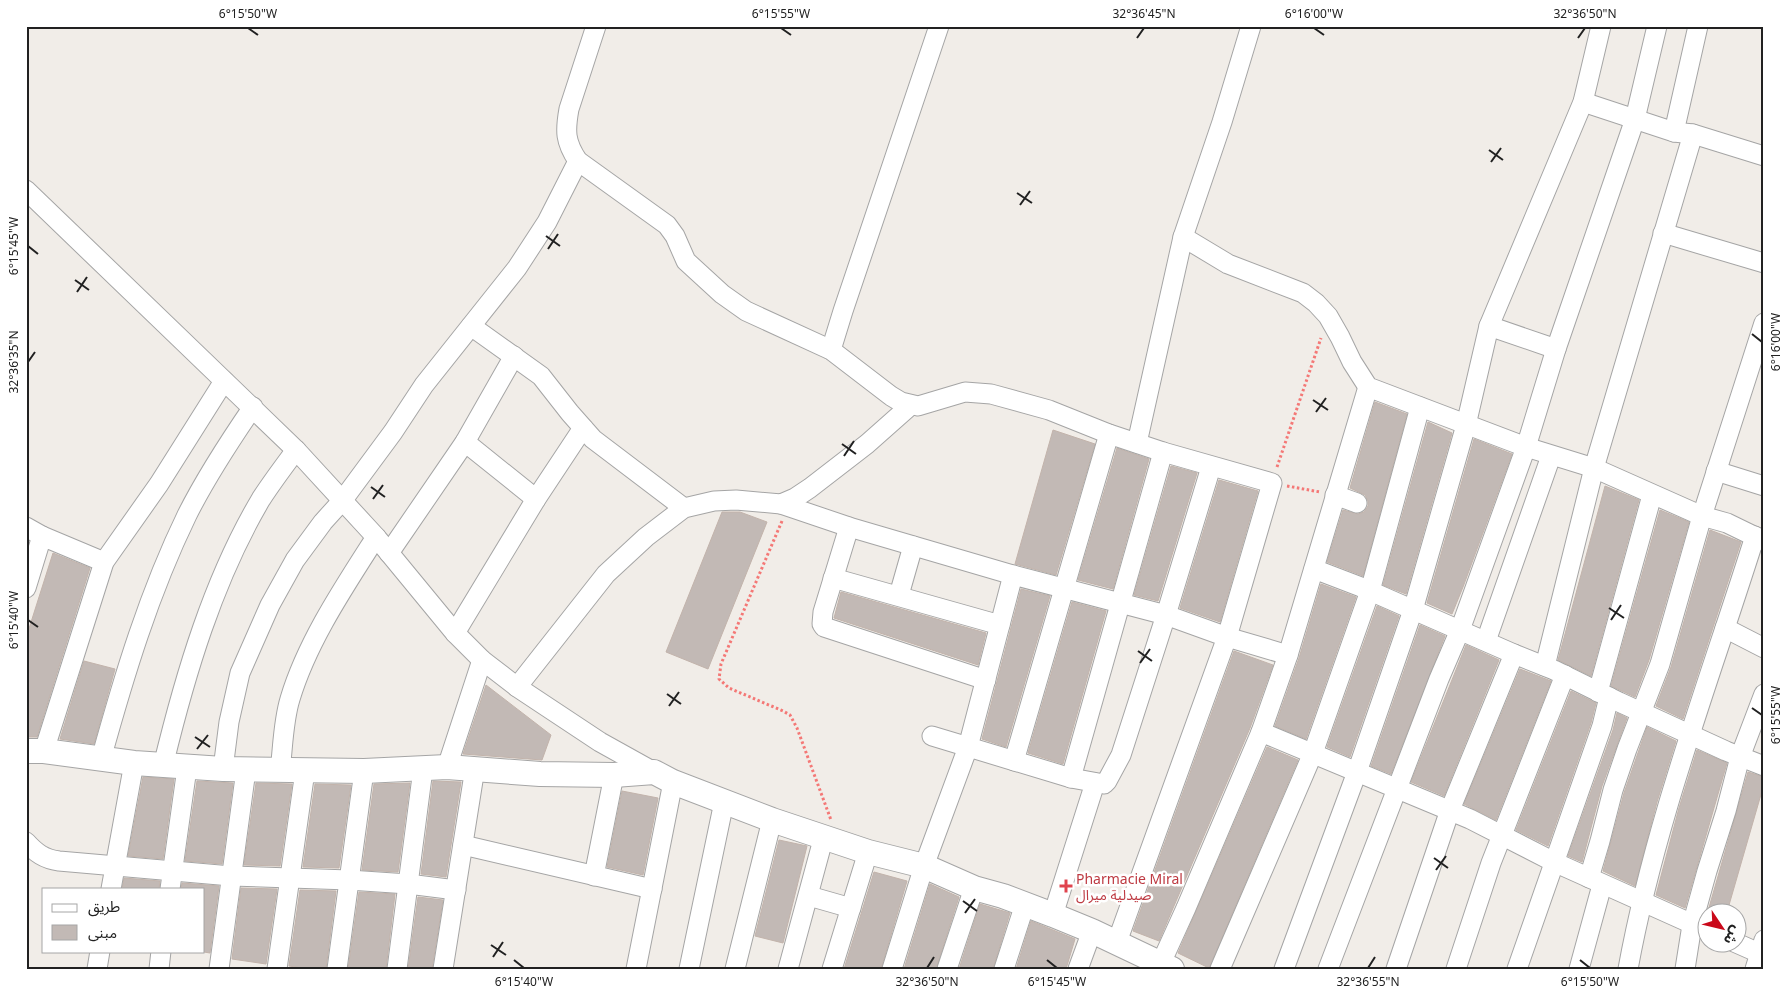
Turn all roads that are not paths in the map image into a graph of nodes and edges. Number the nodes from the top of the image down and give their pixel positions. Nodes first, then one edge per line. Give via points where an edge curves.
1 (596, 26) edge
2 (939, 26) edge
3 (1251, 26) edge
4 (1601, 26) edge
5 (1657, 26) edge
6 (1698, 26) edge
7 (1583, 102) junction
8 (1635, 119) junction
9 (1683, 133) junction
10 (1764, 156) edge
11 (578, 161) junction
12 (26, 190) edge
13 (1663, 232) junction
14 (1183, 237) junction
15 (1764, 263) edge
16 (470, 326) junction
17 (1489, 326) junction
18 (1762, 334) edge
19 (1556, 349) junction
20 (832, 350) junction
21 (514, 356) junction
22 (224, 380) junction
23 (1368, 387) junction
24 (910, 405) junction
25 (253, 407) junction
26 (1420, 407) junction
27 (1466, 425) junction
28 (582, 428) junction
29 (1109, 434) junction
30 (465, 442) junction
31 (1137, 444) junction
32 (1526, 447) junction
33 (296, 450) junction
34 (1163, 452) junction
35 (1551, 456) junction
36 (1211, 467) junction
37 (1594, 468) junction
38 (1716, 471) junction
39 (1764, 486) edge
40 (1652, 494) junction
41 (1335, 495) junction
42 (536, 498) junction
43 (342, 501) junction
44 (1357, 503) dead end
45 (785, 505) junction
46 (684, 508) junction
47 (1702, 516) junction
48 (849, 527) junction
49 (34, 532) edge
50 (376, 537) junction
51 (1759, 538) edge
52 (913, 546) junction
53 (389, 553) junction
54 (104, 562) junction
55 (1314, 569) junction
56 (1014, 575) junction
57 (833, 578) junction
58 (26, 588) edge
59 (1064, 589) junction
60 (1370, 591) junction
61 (899, 595) junction
62 (1120, 604) junction
63 (1413, 610) junction
64 (1166, 615) junction
65 (1000, 625) junction
66 (1725, 628) junction
67 (1460, 630) junction
68 (455, 633) junction
69 (1227, 637) junction
70 (1486, 641) junction
71 (1764, 648) edge
72 (1514, 654) junction
73 (1288, 655) junction
74 (482, 660) junction
75 (1546, 666) junction
76 (1565, 675) junction
77 (986, 680) junction
78 (516, 687) junction
79 (1764, 694) edge
80 (1603, 695) junction
81 (1643, 712) junction
82 (1261, 732) junction
83 (1690, 734) junction
84 (932, 736) dead end
85 (968, 747) junction
86 (35, 751) edge
87 (1313, 753) junction
88 (1740, 757) junction
89 (101, 759) junction
90 (1014, 761) junction
91 (134, 763) junction
92 (163, 766) junction
93 (1764, 766) edge
94 (447, 767) junction
95 (187, 768) junction
96 (423, 768) junction
97 (475, 768) junction
98 (234, 770) junction
99 (364, 770) junction
100 (280, 771) junction
101 (305, 771) junction
102 (1357, 772) junction
103 (614, 775) junction
104 (663, 777) junction
105 (1071, 778) junction
106 (1096, 783) junction
107 (1397, 788) junction
108 (724, 802) junction
109 (1450, 810) junction
110 (772, 820) junction
111 (1502, 836) junction
112 (831, 839) junction
113 (26, 842) edge
114 (463, 845) junction
115 (868, 852) junction
116 (1554, 862) junction
117 (116, 866) junction
118 (924, 866) junction
119 (231, 876) junction
120 (594, 876) junction
121 (290, 878) junction
122 (172, 880) edge
123 (349, 880) junction
124 (1595, 882) junction
125 (408, 884) junction
126 (112, 888) edge
127 (974, 888) junction
128 (652, 889) junction
129 (456, 890) junction
130 (809, 896) junction
131 (1642, 902) junction
132 (1706, 902) edge
133 (1025, 904) junction
134 (851, 908) junction
135 (1053, 914) junction
136 (1698, 927) edge
137 (1092, 931) junction
138 (1698, 933) edge
139 (1117, 942) junction
140 (100, 952) edge
141 (162, 952) edge
142 (1154, 964) edge
143 (97, 969) edge
144 (159, 969) edge
145 (219, 969) edge
146 (277, 969) edge
147 (337, 969) edge
148 (397, 969) edge
149 (444, 969) edge
150 (636, 969) edge
151 (690, 969) edge
152 (735, 969) edge
153 (788, 969) edge
154 (832, 969) edge
155 (892, 969) edge
156 (947, 969) edge
157 (1004, 969) edge
158 (1078, 969) edge
159 (1220, 969) edge
160 (1284, 969) edge
161 (1328, 969) edge
162 (1396, 969) edge
163 (1456, 969) edge
164 (1517, 969) edge
165 (1579, 969) edge
166 (1628, 969) edge
167 (1685, 969) edge

1 - 11 street via 566,124 568,144
2 - 20 street
3 - 14 street
4 - 7 street
5 - 8 street
6 - 9 street
7 - 8 street
7 - 17 street
8 - 9 street
8 - 19 street
9 - 10 street
9 - 13 street
11 - 16 street via 547,222 517,268
11 - 20 street via 667,225 676,236 686,261 722,294 753,314
12 - 22 street
13 - 15 street
13 - 37 street
14 - 23 street via 1228,264 1303,293 1316,303 1328,316
14 - 31 street
16 - 21 street
16 - 43 street
17 - 19 street
17 - 27 street
18 - 38 street
19 - 32 street
20 - 24 street via 891,396
21 - 28 street via 541,376
21 - 30 street
22 - 25 street
22 - 54 street via 159,484
23 - 26 street
23 - 41 street
24 - 29 street via 926,404 954,394 978,392 1049,410
24 - 45 street via 867,444
25 - 33 street
25 - 89 street via 187,515 139,634
26 - 27 street
26 - 60 street
27 - 32 street
27 - 63 street
28 - 42 street
28 - 46 street
29 - 31 street
29 - 59 street
30 - 42 street
30 - 53 street
31 - 34 street
32 - 35 street
32 - 67 street
33 - 43 street
33 - 92 street via 262,498 231,558 178,700
34 - 36 street
34 - 62 street
35 - 37 street
35 - 70 street
36 - 64 street
36 - 69 street via 1272,483
37 - 40 street
37 - 75 street
38 - 39 street
38 - 47 street
40 - 47 street
40 - 80 street
41 - 44 street
41 - 55 street
42 - 68 street
43 - 50 street
43 - 98 street via 295,560 250,649 234,696
45 - 46 street via 736,500
45 - 48 street
46 - 78 street via 606,574
47 - 51 street via 1728,522
47 - 81 street
48 - 52 street
48 - 57 street
49 - 54 street
49 - 58 street
50 - 53 street
50 - 100 street via 342,590 298,677 290,700
51 - 66 street
52 - 56 street
52 - 61 street
53 - 68 street
54 - 86 street
55 - 60 street
55 - 73 street
56 - 59 street
56 - 65 street
57 - 61 street
57 - 77 street via 823,612 824,627
59 - 62 street
59 - 90 street
60 - 63 street
60 - 87 street
61 - 65 street
62 - 64 street
62 - 105 street
63 - 67 street
63 - 102 street
64 - 69 street
64 - 106 street via 1120,755 1108,781
65 - 77 street
66 - 71 street
66 - 83 street
67 - 70 street
67 - 107 street
68 - 74 street
69 - 73 street
69 - 139 street
70 - 72 street
72 - 75 street
72 - 109 street
73 - 82 street
74 - 78 street
74 - 94 street
75 - 76 street
76 - 80 street
76 - 111 street
77 - 85 street
78 - 104 street via 600,742
79 - 88 street
80 - 81 street
80 - 116 street via 1602,726
81 - 83 street
81 - 124 street via 1614,790 1598,850
82 - 87 street
82 - 142 street via 1186,908
83 - 88 street
83 - 131 street
84 - 85 street
85 - 90 street
85 - 118 street
86 - 89 street
87 - 102 street
87 - 159 street
88 - 93 street
88 - 132 street
89 - 91 street
90 - 105 street
91 - 92 street
91 - 117 street
92 - 95 street
94 - 96 street
94 - 97 street
95 - 98 street
95 - 122 street
96 - 99 street
96 - 125 street
97 - 103 street via 540,774
97 - 114 street
98 - 100 street
98 - 119 street
99 - 101 street
99 - 123 street
100 - 101 street
101 - 121 street
102 - 107 street
102 - 160 street
103 - 104 street
103 - 120 street
104 - 108 street
104 - 128 street
105 - 106 street
106 - 135 street
107 - 109 street
107 - 161 street
108 - 110 street
108 - 151 street
109 - 111 street
109 - 162 street
110 - 112 street
110 - 152 street
111 - 116 street
111 - 163 street
112 - 115 street
112 - 130 street
113 - 117 street via 35,852 50,859
114 - 120 street
114 - 129 street
115 - 118 street
115 - 134 street
116 - 124 street
116 - 164 street
117 - 122 street
117 - 126 street
118 - 127 street
118 - 155 street
119 - 121 street
119 - 122 street
119 - 145 street
120 - 128 street
121 - 123 street
121 - 146 street
123 - 125 street
123 - 147 street
124 - 131 street
124 - 165 street
125 - 129 street
125 - 148 street
127 - 133 street
127 - 156 street
128 - 150 street
129 - 149 street
130 - 134 street
130 - 153 street
131 - 136 street
131 - 166 street
133 - 135 street
133 - 157 street
134 - 154 street
135 - 137 street
137 - 139 street
137 - 158 street
138 - 167 street
139 - 142 street
140 - 143 street
141 - 144 street

